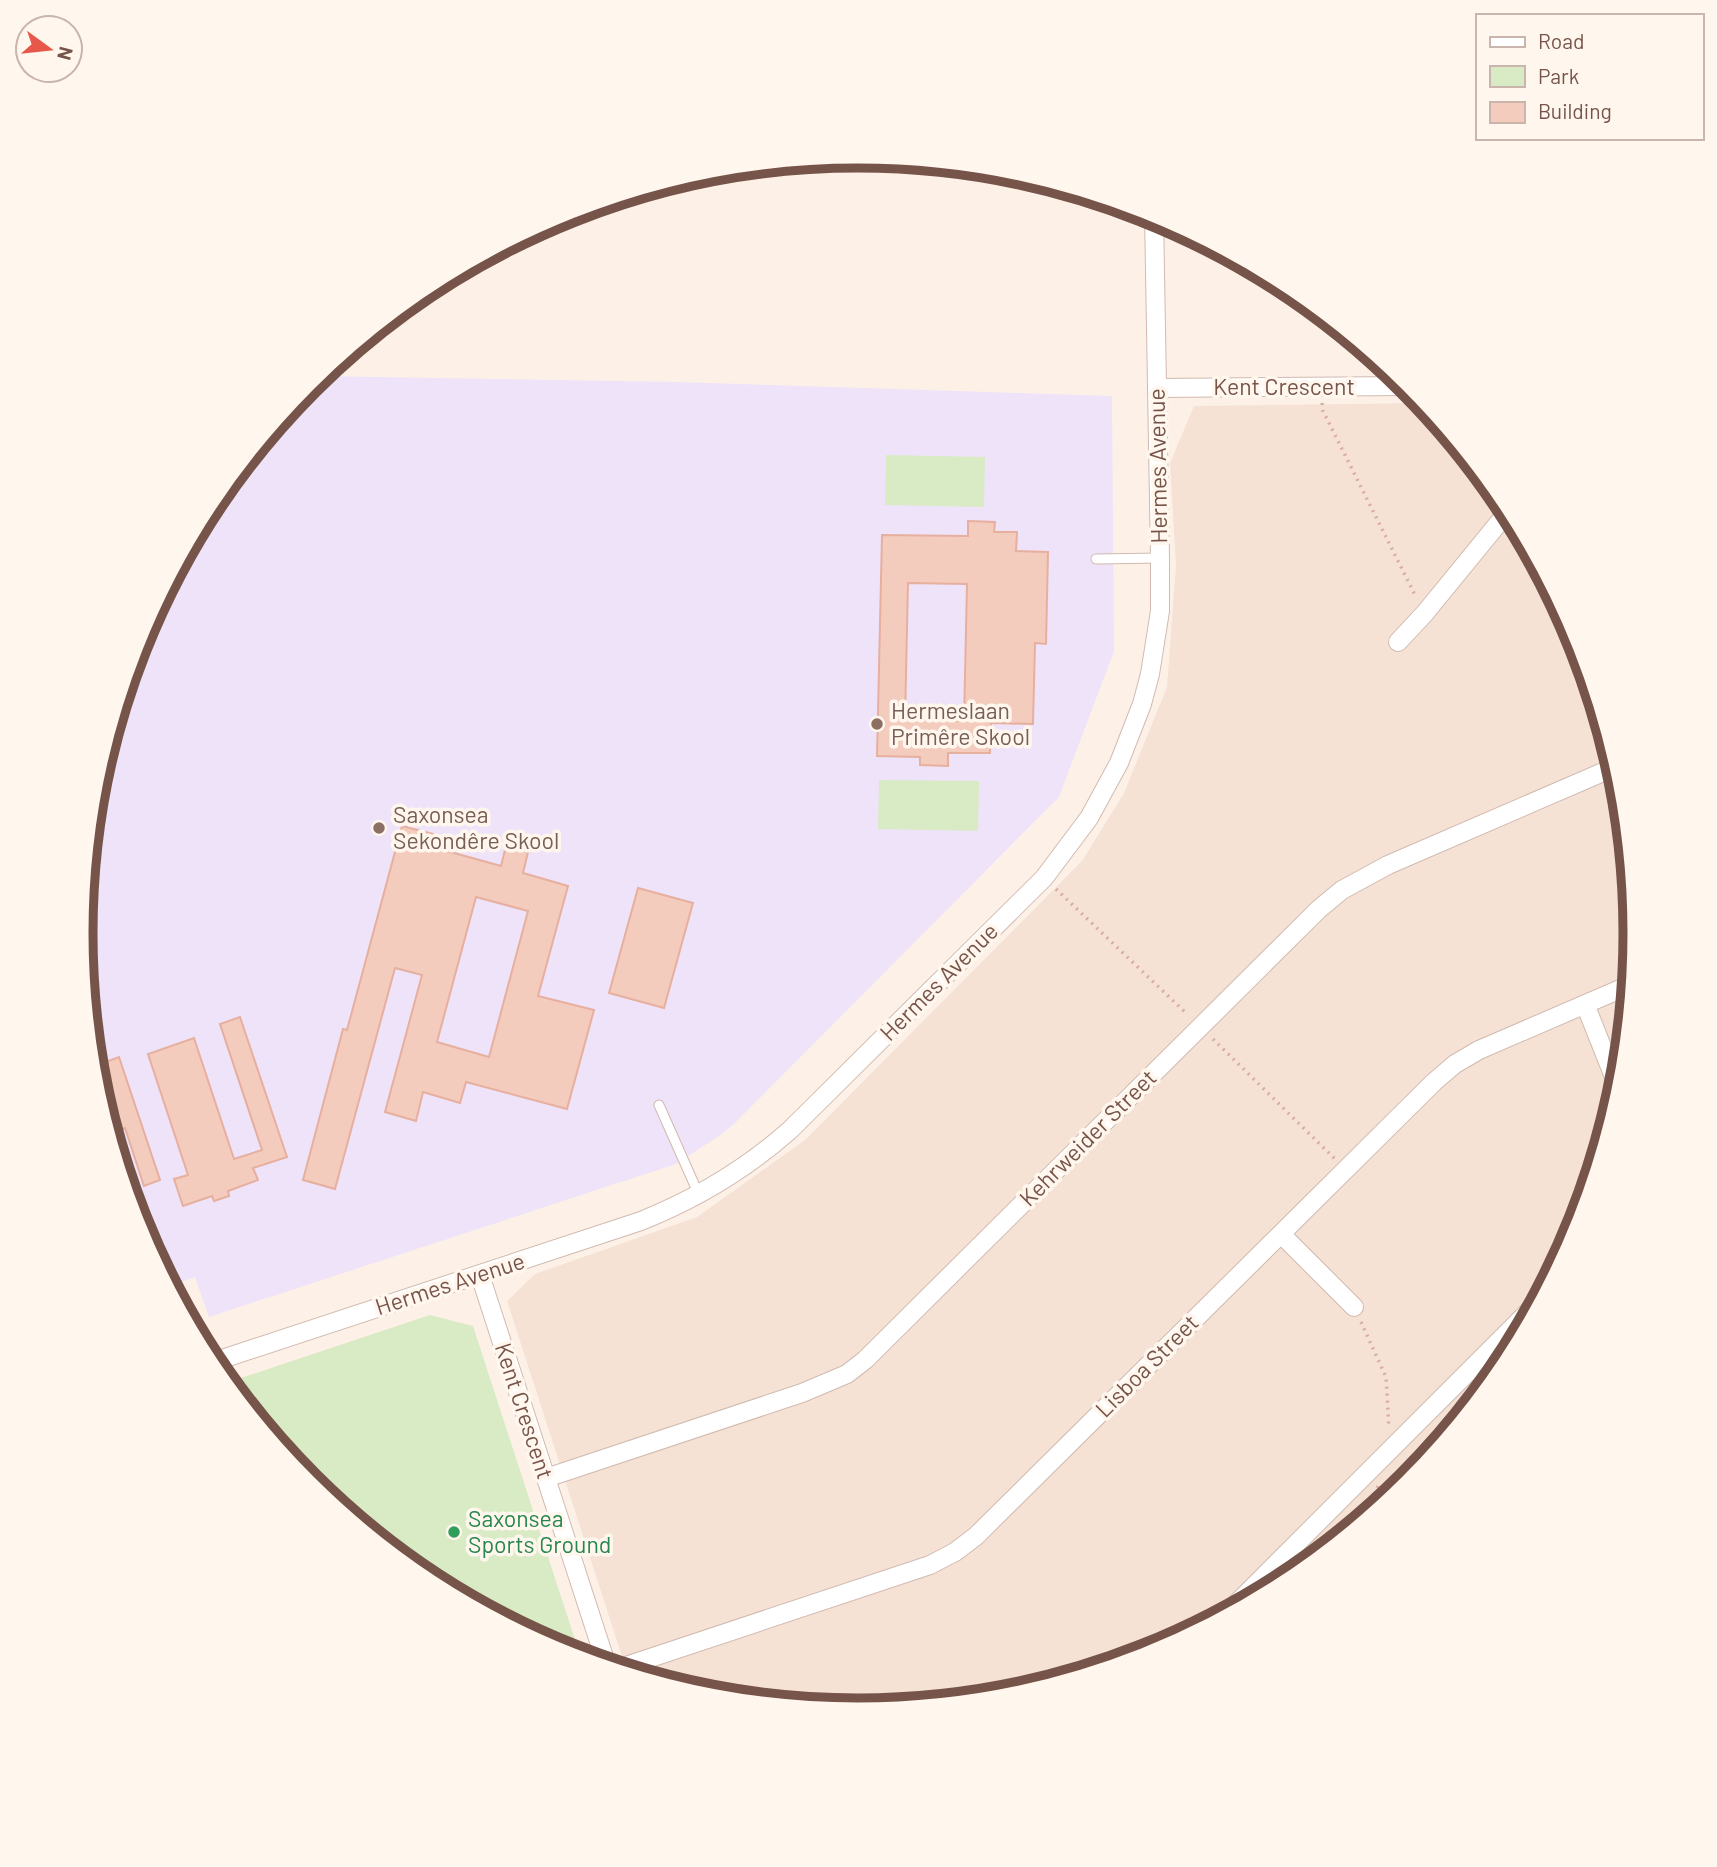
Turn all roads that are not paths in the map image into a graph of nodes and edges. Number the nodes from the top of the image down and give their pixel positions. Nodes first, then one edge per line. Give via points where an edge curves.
1 (1154, 227) edge
2 (1394, 386) edge
3 (1157, 388) junction
4 (1502, 519) edge
5 (1160, 558) junction
6 (1096, 559) dead end
7 (1398, 642) dead end
8 (1607, 770) edge
9 (1623, 988) edge
10 (1585, 1004) junction
11 (1612, 1071) edge
12 (659, 1105) dead end
13 (699, 1195) junction
14 (1281, 1234) junction
15 (480, 1275) junction
16 (1354, 1307) road end
17 (1519, 1321) edge
18 (222, 1359) edge
19 (546, 1478) junction
20 (1246, 1594) edge
21 (604, 1656) edge
22 (631, 1664) edge

1 - 3 street, Hermes Avenue
2 - 3 street, Kent Crescent
3 - 5 street, Hermes Avenue
4 - 7 street
5 - 6 lane
5 - 13 street, Hermes Avenue via 1158,621 1142,704 1119,763 1071,844 1044,878 790,1130
8 - 19 street, Kehrweider Street via 1388,864 1342,890 847,1374 803,1393
9 - 10 street, Lisboa Street
10 - 11 street
10 - 14 street, Lisboa Street via 1455,1064
12 - 13 lane
13 - 15 street, Hermes Avenue via 641,1221
14 - 16 street
14 - 22 street, Lisboa Street via 976,1536 954,1552 930,1565
15 - 18 street, Hermes Avenue
15 - 19 street, Kent Crescent
17 - 20 street
19 - 21 street, Kent Crescent

